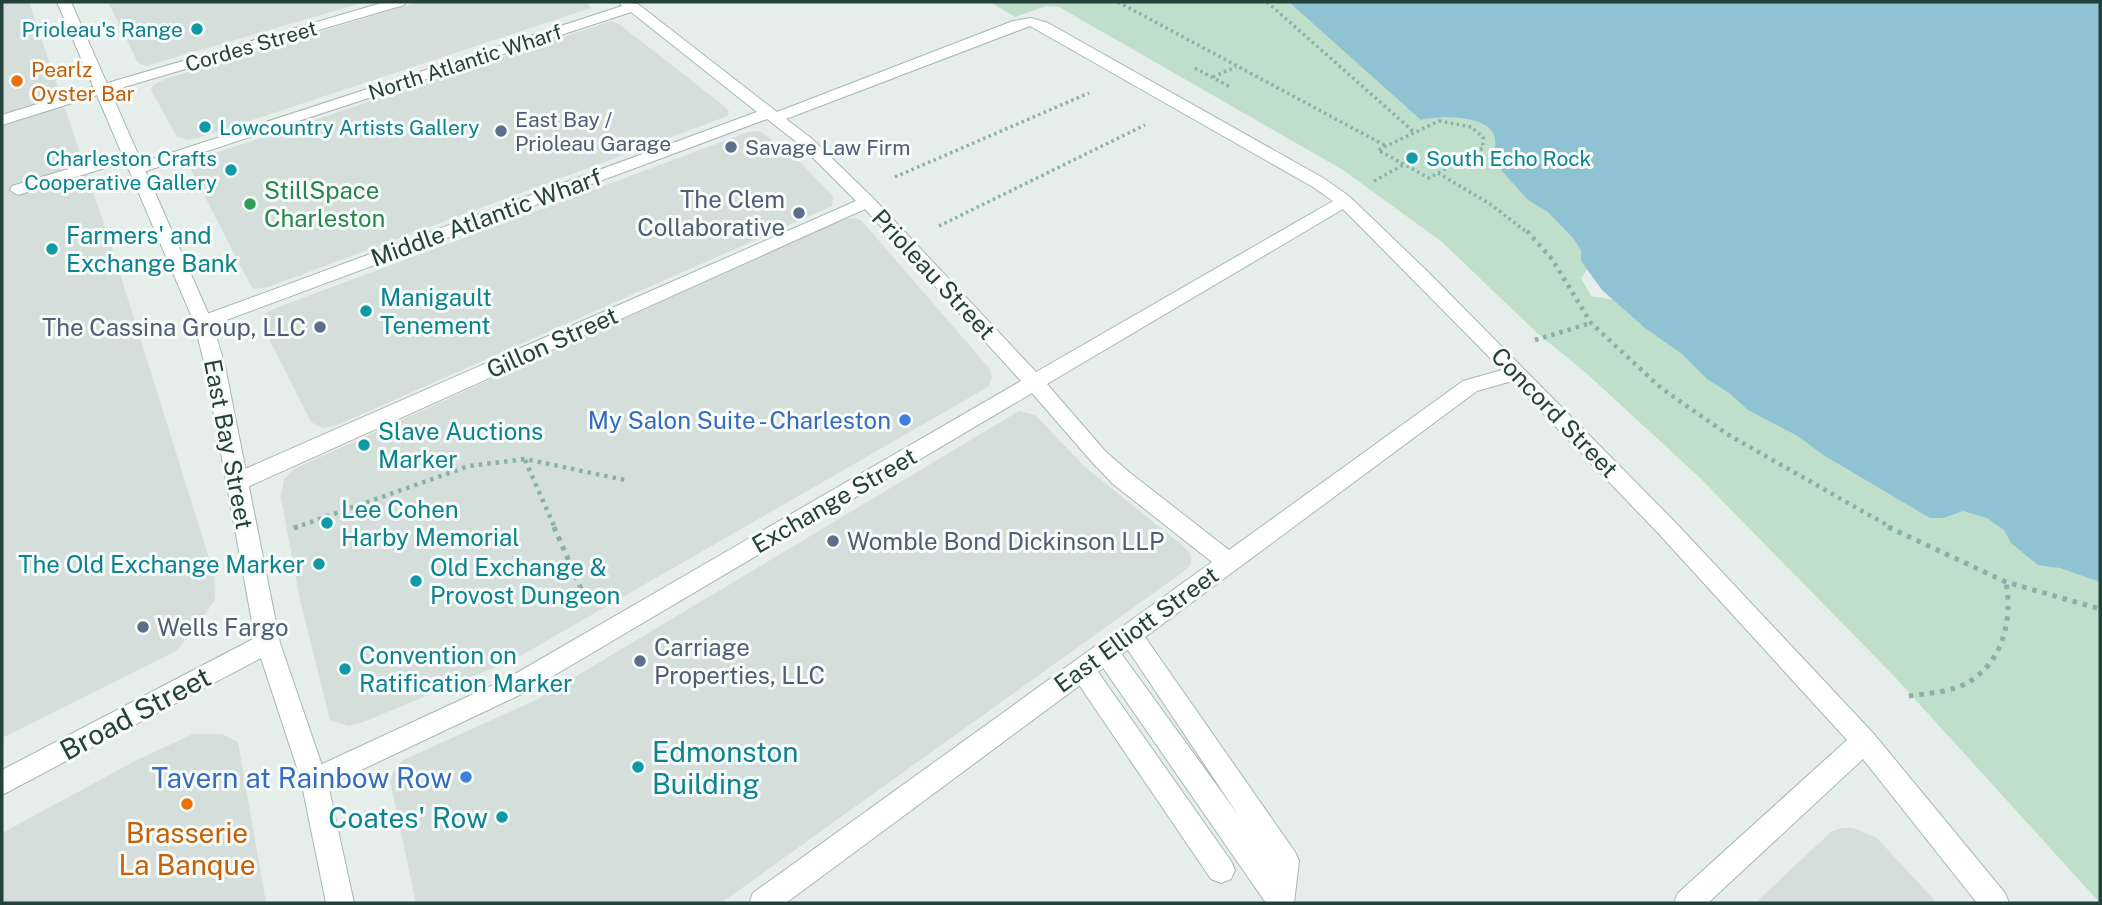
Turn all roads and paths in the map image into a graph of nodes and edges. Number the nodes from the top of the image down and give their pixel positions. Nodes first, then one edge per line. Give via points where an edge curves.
1 (64, 2) edge
2 (399, 2) edge
3 (1118, 2) edge
4 (1268, 2) edge
5 (629, 4) edge
6 (1031, 22) joint
7 (1237, 66) junction
8 (1195, 68) dead end
9 (1213, 77) junction
10 (1230, 87) dead end
11 (102, 89) junction
12 (1099, 89) dead end
13 (771, 116) junction
14 (2, 120) edge
15 (1151, 121) dead end
16 (1414, 132) junction
17 (1386, 146) junction
18 (134, 162) junction
19 (1405, 164) junction
20 (1438, 173) junction
21 (883, 182) dead end
22 (1372, 182) dead end
23 (18, 190) dead end
24 (1344, 201) junction
25 (867, 202) junction
26 (933, 229) dead end
27 (204, 322) junction
28 (1591, 323) junction
29 (1531, 341) dead end
30 (1517, 373) junction
31 (1035, 383) junction
32 (525, 460) junction
33 (625, 480) dead end
34 (237, 482) junction
35 (294, 528) dead end
36 (1228, 562) junction
37 (2006, 582) junction
38 (2100, 609) edge
39 (592, 612) dead end
40 (1130, 634) junction
41 (268, 643) junction
42 (1106, 652) junction
43 (1082, 669) junction
44 (1909, 696) dead end
45 (1864, 741) junction
46 (314, 780) junction
47 (2, 783) edge
48 (1221, 870) dead end
49 (1280, 900) edge
50 (340, 903) edge
51 (763, 903) edge
52 (1688, 903) edge
53 (1995, 903) edge

1 - 11 street, East Bay Street
2 - 11 street, Cordes Street
3 - 7 path
4 - 16 path
5 - 13 street, Prioleau Street
5 - 18 street, North Atlantic Wharf
6 - 13 street, Middle Atlantic Wharf
6 - 24 street, Concord Street
7 - 9 path
7 - 17 path
8 - 9 path
9 - 10 path
11 - 14 street, Cordes Street
11 - 18 street, East Bay Street
12 - 21 path
13 - 25 street, Prioleau Street via 805,141
13 - 27 street, Middle Atlantic Wharf
15 - 26 path
16 - 17 path
16 - 20 path via 1450,121 1471,127 1483,137 1483,148
17 - 19 path via 1378,150
18 - 23 street, North Atlantic Wharf
18 - 27 street, East Bay Street
19 - 20 path via 1429,178
19 - 22 path
20 - 28 path via 1526,230 1552,259
24 - 30 street, Concord Street
24 - 31 street, Exchange Street
25 - 31 street, Prioleau Street
25 - 34 street, Gillon Street
27 - 34 street, East Bay Street
28 - 29 path
28 - 37 path via 1661,387 1770,461 1872,519
30 - 36 street, East Elliott Street via 1470,386
30 - 45 street, Concord Street via 1668,528
31 - 36 street, Prioleau Street via 1121,478
31 - 46 street, Exchange Street via 517,685
32 - 33 path
32 - 35 path via 469,466
32 - 39 path
34 - 41 street, East Bay Street
36 - 40 street, East Elliott Street
37 - 38 path
37 - 44 path via 2009,623 2004,642 1990,663 1971,681
40 - 42 street, East Elliott Street
40 - 49 street via 1285,861
41 - 46 street, East Bay Street
41 - 47 street, Broad Street
42 - 43 street, East Elliott Street
42 - 49 street
43 - 48 street
43 - 51 street, East Elliott Street
45 - 52 street
45 - 53 street, Concord Street
46 - 50 street, East Bay Street

